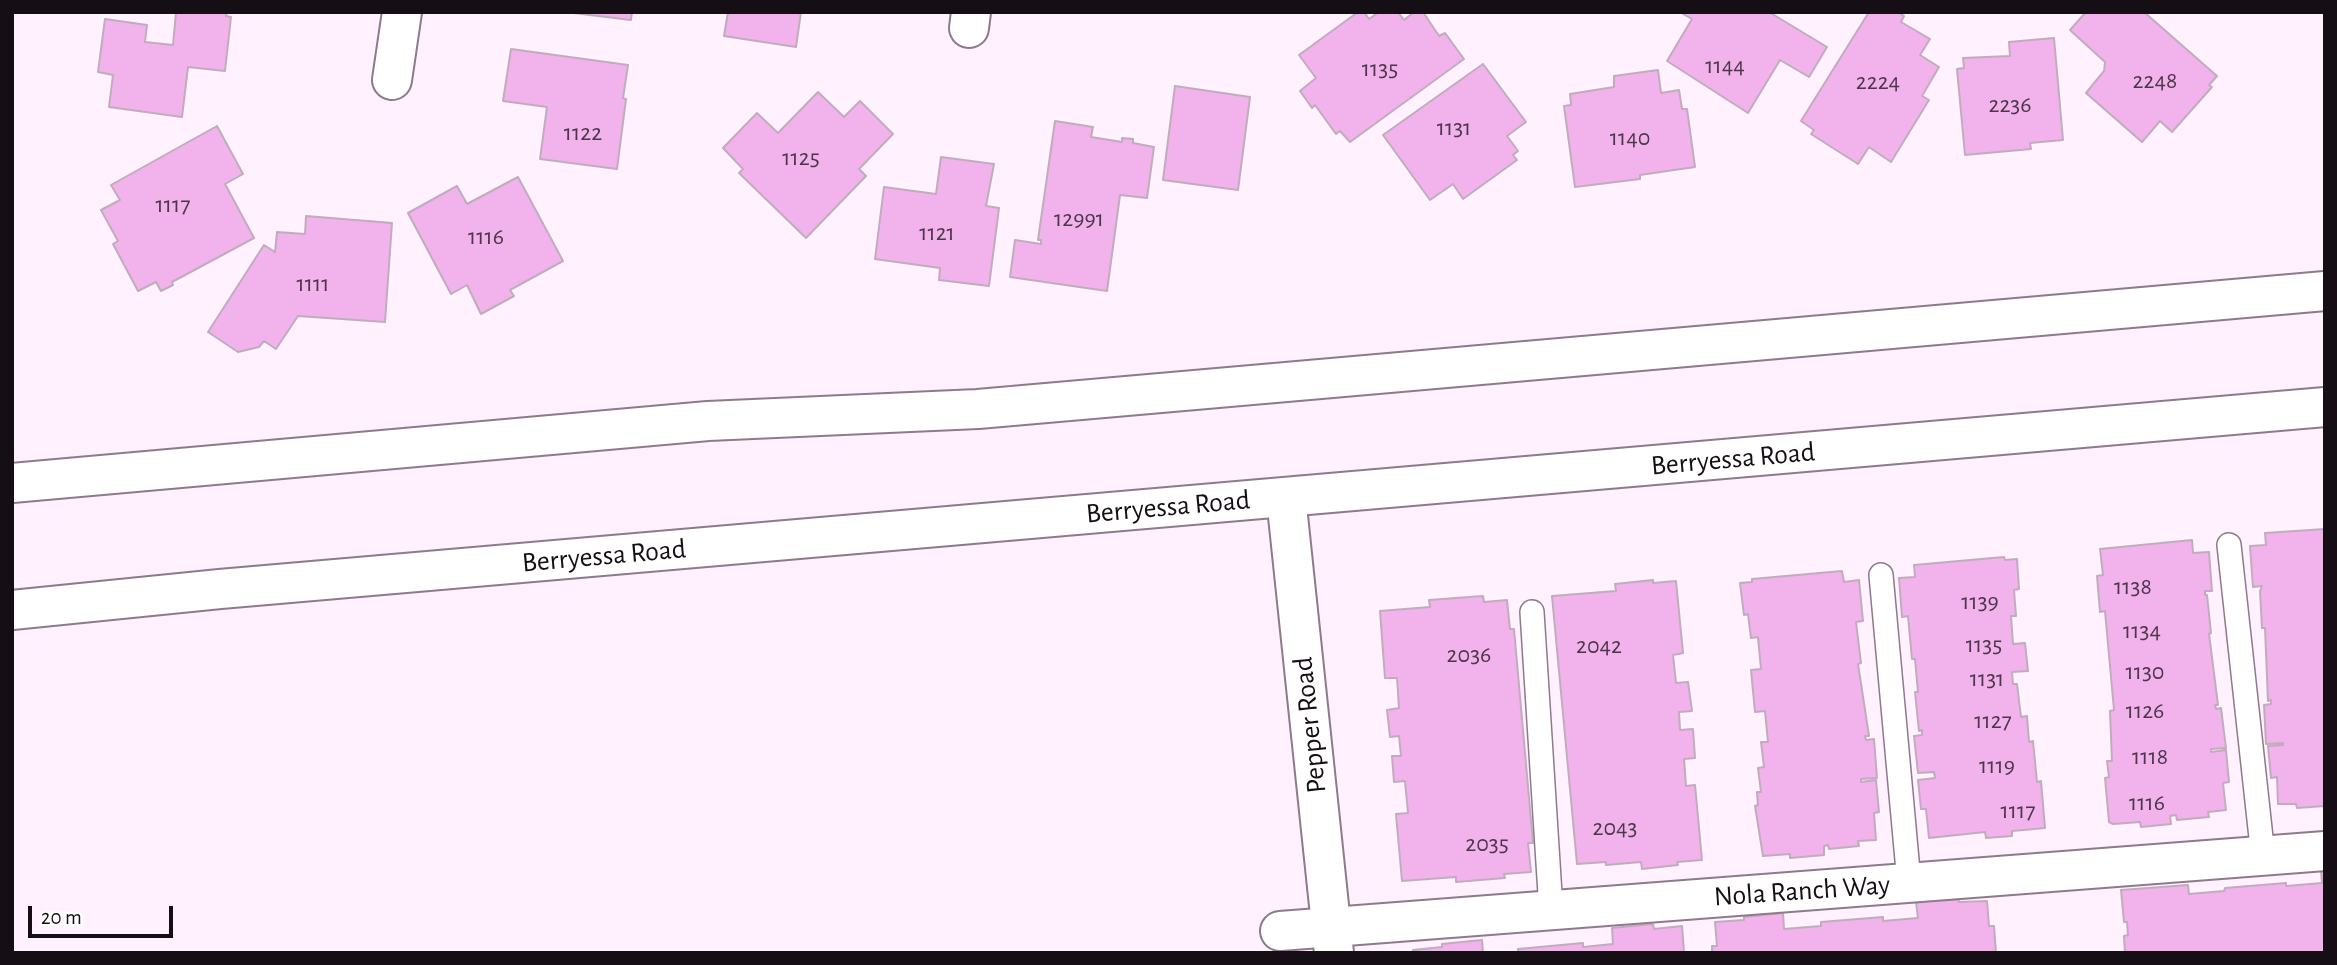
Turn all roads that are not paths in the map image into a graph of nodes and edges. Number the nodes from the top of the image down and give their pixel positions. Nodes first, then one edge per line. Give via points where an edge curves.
1 (402, 12) edge
2 (392, 80) dead end
3 (2325, 291) edge
4 (2325, 407) edge
5 (12, 483) edge
6 (1286, 497) junction
7 (2229, 545) dead end
8 (1881, 575) dead end
9 (12, 610) edge
10 (1532, 612) dead end
11 (2325, 851) edge
12 (2263, 856) junction
13 (1909, 883) junction
14 (1551, 910) junction
15 (1280, 931) dead end
16 (1333, 941) edge

1 - 2 main road
3 - 5 main road via 978,409 708,421
4 - 6 main road, Berryessa Road
6 - 9 main road, Berryessa Road
6 - 16 main road, Pepper Road
7 - 12 lane
8 - 13 lane
10 - 14 lane
11 - 12 main road, Nola Ranch Way
12 - 13 main road, Nola Ranch Way
13 - 14 main road, Nola Ranch Way
14 - 16 main road, Nola Ranch Way
15 - 16 main road, Nola Ranch Way

